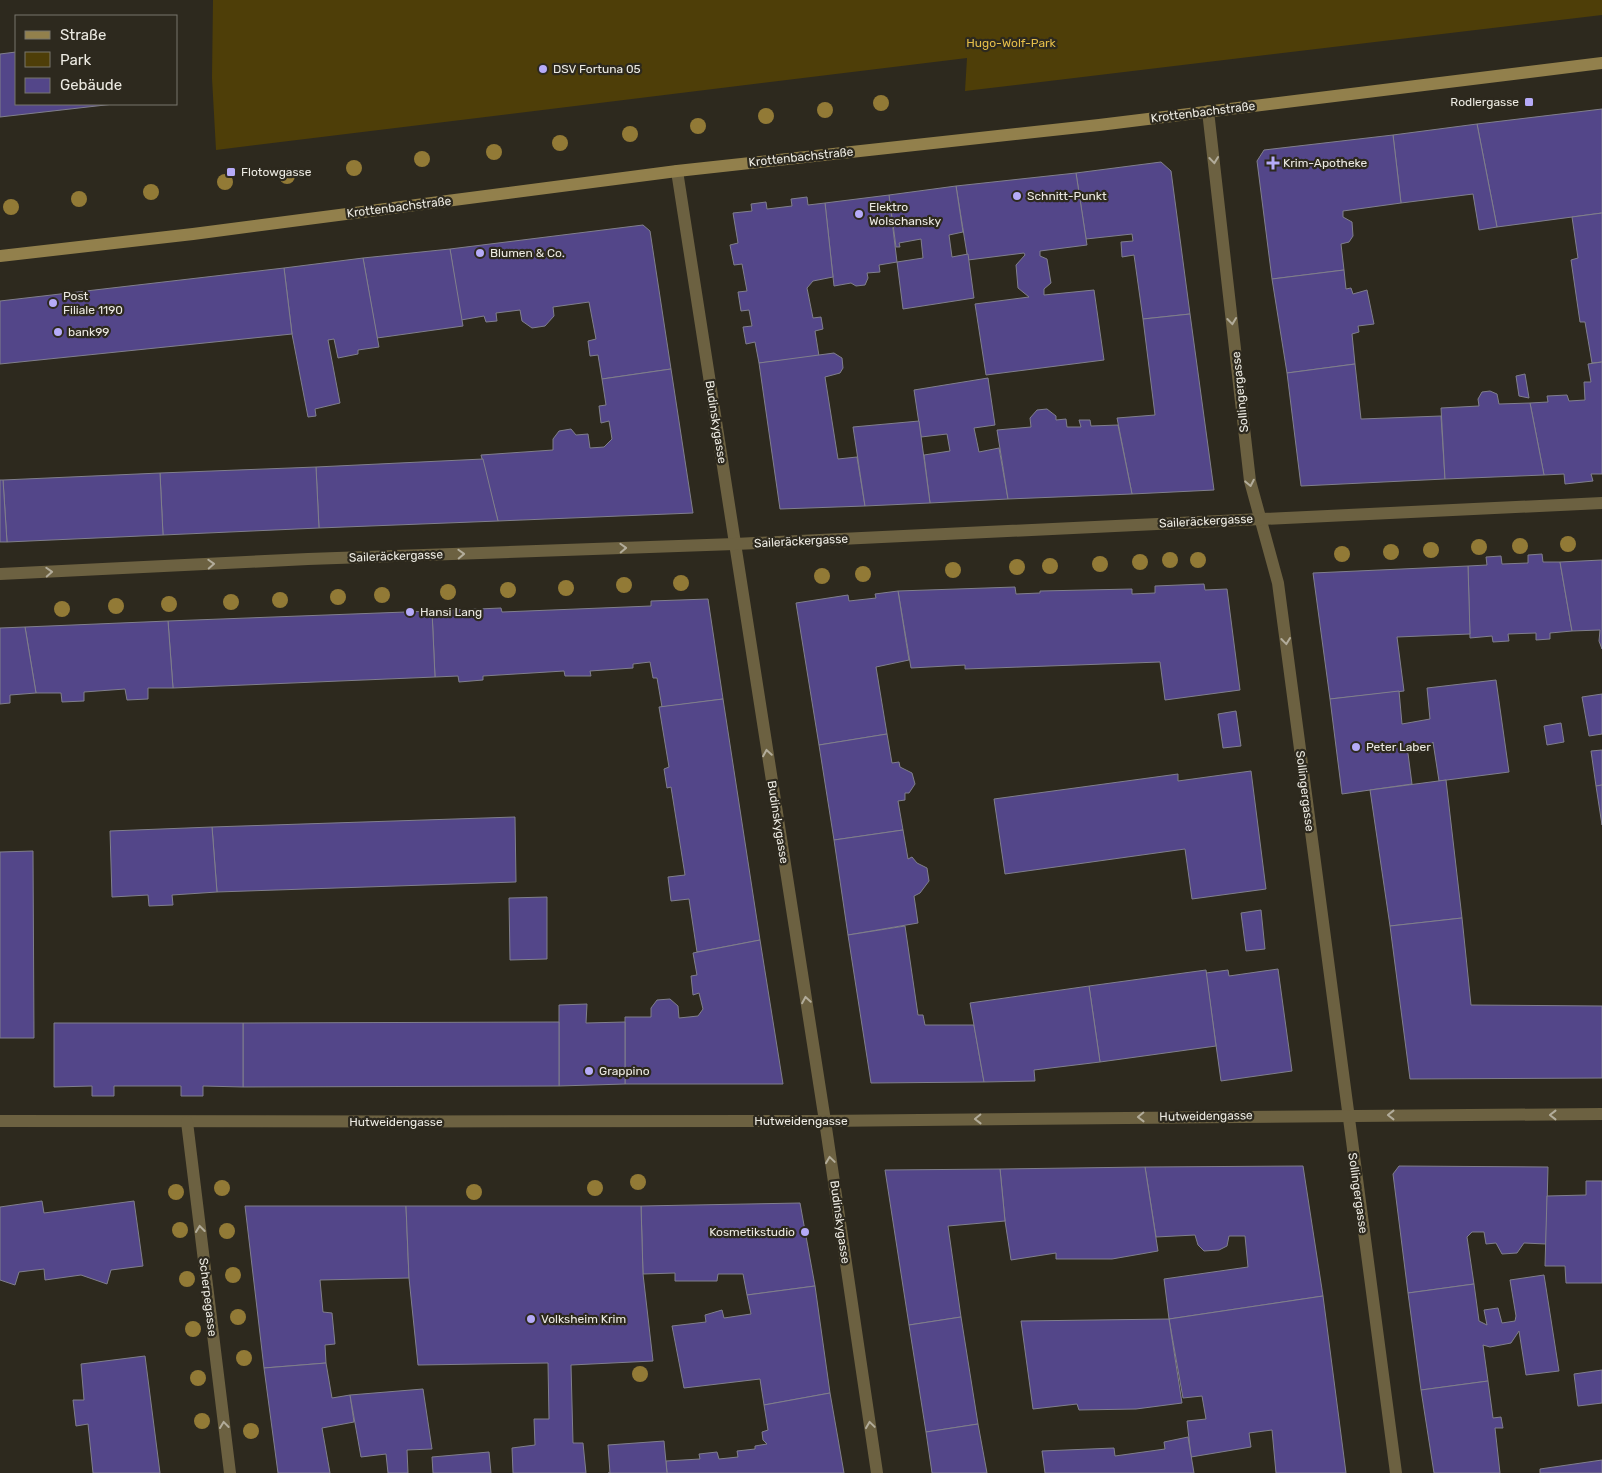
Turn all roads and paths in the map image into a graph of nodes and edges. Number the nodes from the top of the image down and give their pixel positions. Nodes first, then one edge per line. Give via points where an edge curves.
1 (1602, 64) edge
2 (1208, 111) junction
3 (677, 171) junction
4 (0, 256) edge
5 (1602, 503) edge
6 (1259, 519) junction
7 (735, 544) junction
8 (0, 574) edge
9 (1602, 1114) edge
10 (1347, 1115) junction
11 (0, 1121) edge
12 (824, 1121) junction
13 (187, 1122) junction
14 (230, 1473) edge
15 (877, 1473) edge
16 (1396, 1473) edge

1 - 2 main road, Krottenbachstraße
2 - 3 main road, Krottenbachstraße
2 -> 6 street, Sollingergasse via 1250,481
3 - 4 main road, Krottenbachstraße
3 - 7 street, Budinskygasse
5 - 6 street, Saileräckergasse
6 - 7 street, Saileräckergasse
6 -> 10 street, Sollingergasse via 1278,583
8 -> 7 street, Saileräckergasse
12 -> 7 street, Budinskygasse
9 -> 10 street, Hutweidengasse
10 -> 12 street, Hutweidengasse
10 - 16 street, Sollingergasse
11 - 13 street, Hutweidengasse
12 - 13 street, Hutweidengasse
15 -> 12 street, Budinskygasse
14 -> 13 street, Scherpegasse

